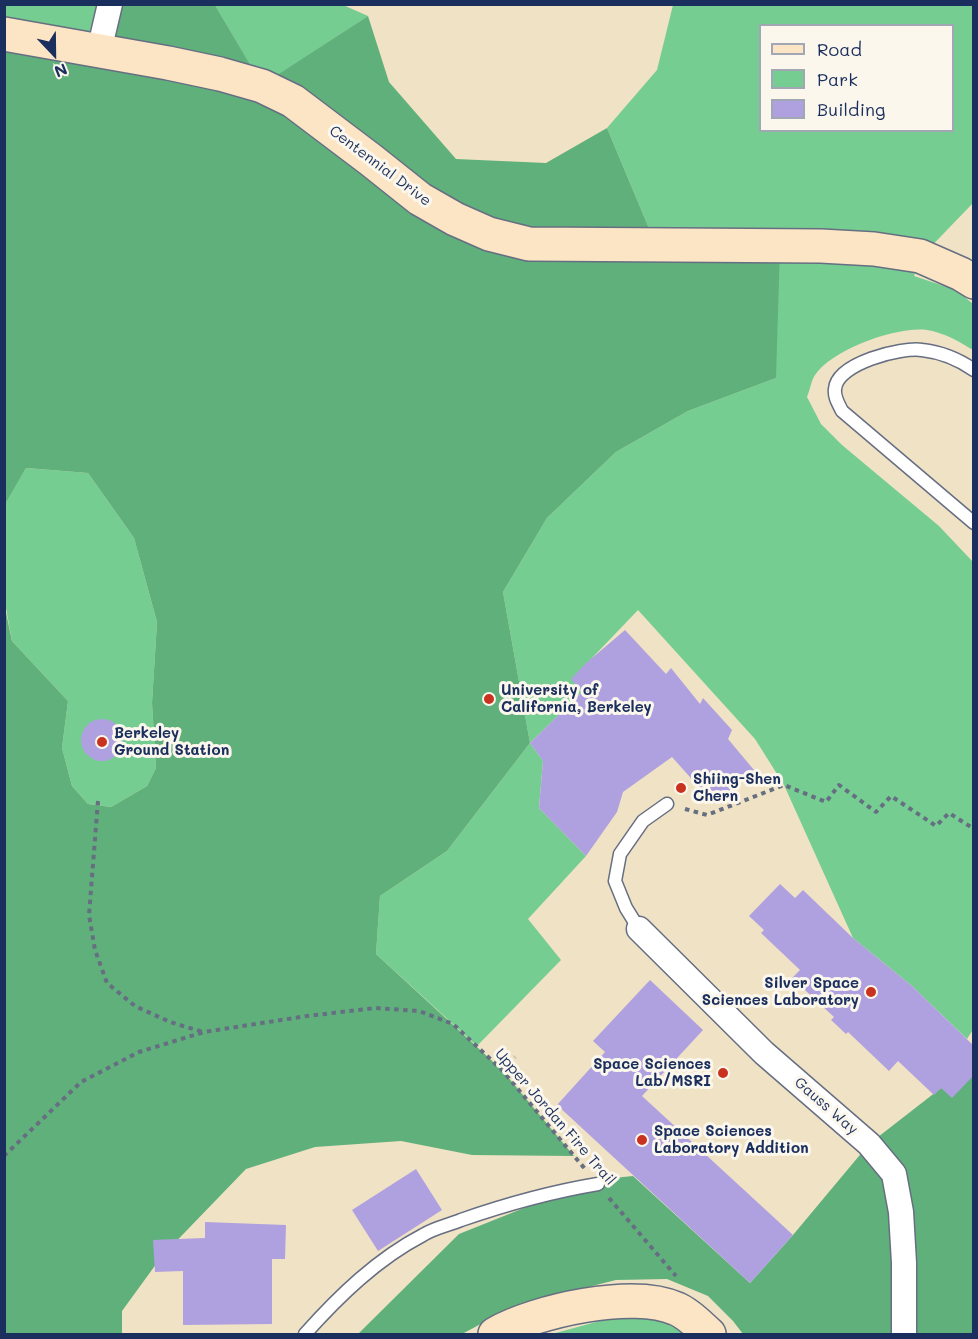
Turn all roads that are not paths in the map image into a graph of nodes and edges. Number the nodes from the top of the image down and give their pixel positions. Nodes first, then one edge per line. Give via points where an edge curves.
1 (110, 4) edge
2 (4, 34) edge
3 (99, 51) junction
4 (974, 282) edge
5 (974, 370) edge
6 (974, 523) edge
7 (667, 804) road end
8 (639, 929) joint
9 (598, 1185) road end
10 (304, 1335) edge
11 (495, 1335) edge
12 (709, 1335) edge
13 (904, 1335) edge

1 - 3 street
2 - 3 street, Centennial Drive
3 - 4 street, Centennial Drive via 262,86 293,101 420,199 489,234 529,244 874,249 920,256
5 - 6 lane via 941,352 919,349 888,354 846,370 835,386 842,411
7 - 8 lane via 643,821 620,854 615,881
8 - 13 street, Gauss Way via 764,1053 869,1144 894,1174 902,1222
9 - 10 lane via 553,1192 423,1234 366,1272
11 - 12 street via 541,1316 617,1301 652,1301 678,1309

